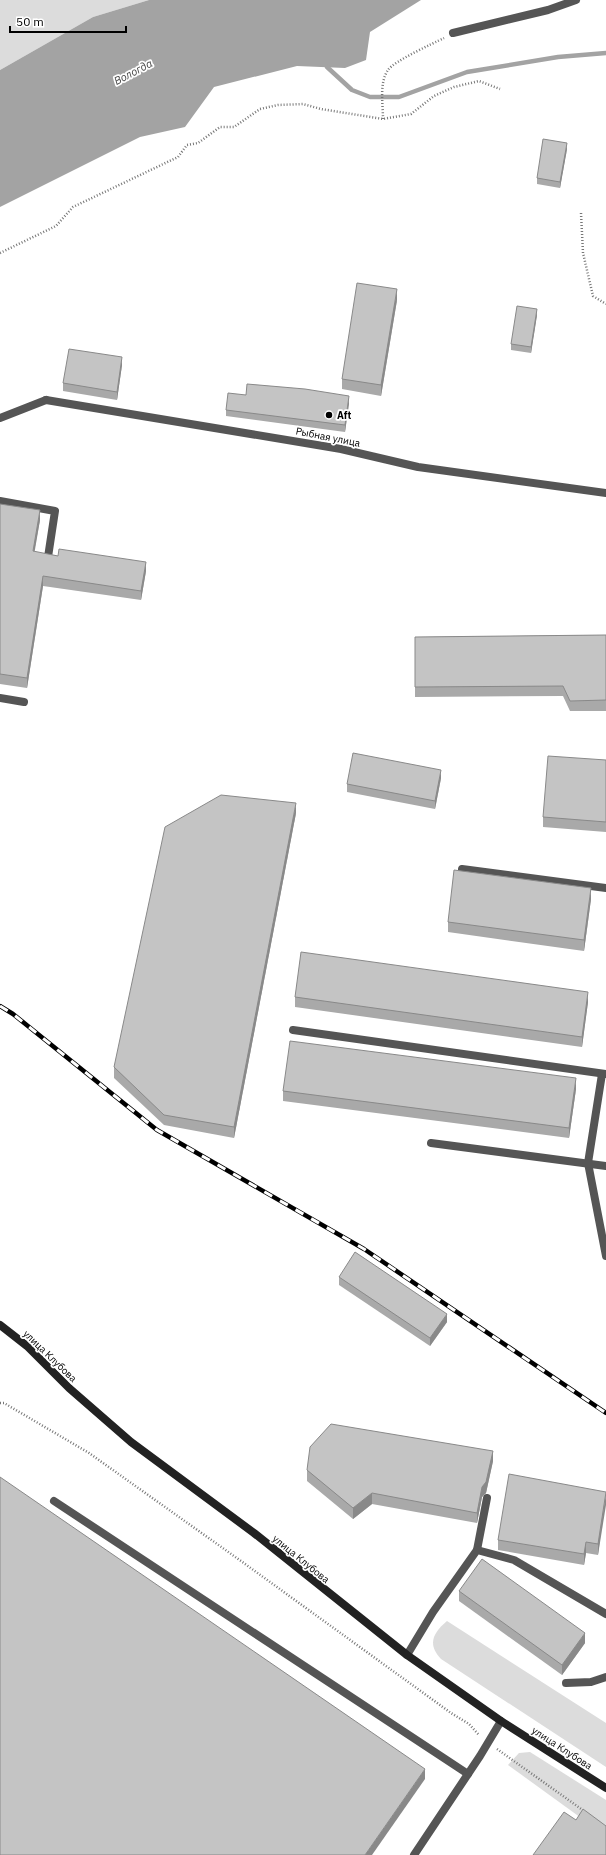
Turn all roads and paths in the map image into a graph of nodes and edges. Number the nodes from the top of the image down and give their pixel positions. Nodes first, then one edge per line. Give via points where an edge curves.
1 (576, 0) edge
2 (453, 33) joint
3 (500, 89) dead end
4 (383, 119) junction
5 (581, 213) dead end
6 (0, 254) edge
7 (606, 304) edge
8 (0, 418) edge
9 (606, 492) edge
10 (0, 501) edge
11 (48, 557) edge
12 (0, 698) edge
13 (24, 702) dead end
14 (462, 869) dead end
15 (606, 888) edge
16 (293, 1030) dead end
17 (604, 1074) edge
18 (431, 1143) dead end
19 (588, 1163) junction
20 (606, 1166) edge
21 (606, 1256) edge
22 (0, 1325) edge
23 (0, 1403) edge
24 (487, 1498) dead end
25 (54, 1501) dead end
26 (477, 1550) junction
27 (606, 1614) edge
28 (407, 1655) junction
29 (606, 1677) edge
30 (566, 1683) dead end
31 (501, 1721) junction
32 (488, 1744) junction
33 (468, 1774) junction
34 (606, 1788) edge
35 (588, 1813) edge
36 (414, 1855) edge

1 - 2 street via 548,10
2 - 4 path via 410,54 388,70 383,84
3 - 4 path via 479,81 454,87 434,96 411,114
4 - 6 path via 303,104 260,109 234,127 220,127 198,143 187,145 178,157 73,207 56,226
5 - 7 path via 583,253 593,296
8 - 9 street, Рыбная улица via 46,400 341,449 418,467
10 - 11 street via 55,511
12 - 13 street
14 - 15 street
16 - 17 street
17 - 19 street
18 - 19 street
19 - 20 street
19 - 21 street
22 - 28 main road, улица Клубова via 27,1346 131,1442 254,1533
23 - 32 path via 89,1453 469,1724
24 - 26 street
25 - 33 street
26 - 27 street via 514,1560
26 - 28 street via 433,1612
28 - 31 main road, улица Клубова
29 - 30 street via 591,1682
31 - 32 street
31 - 34 main road, улица Клубова
32 - 33 street
32 - 35 path
33 - 36 street

